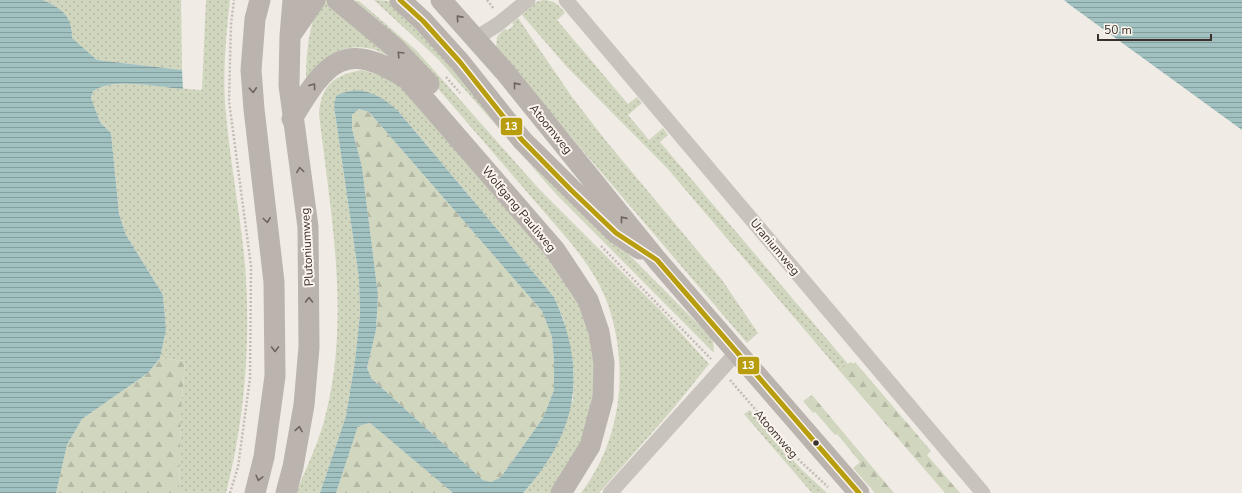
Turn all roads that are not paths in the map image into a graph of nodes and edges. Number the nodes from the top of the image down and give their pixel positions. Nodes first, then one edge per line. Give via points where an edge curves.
1 (272, 0) edge
2 (293, 0) edge
3 (315, 0) edge
4 (336, 0) edge
5 (400, 0) edge
6 (441, 0) edge
7 (528, 0) edge
8 (566, 0) edge
9 (258, 10) edge
10 (290, 36) junction
11 (476, 38) junction
12 (292, 119) junction
13 (657, 260) junction
14 (737, 352) junction
15 (255, 493) edge
16 (286, 493) edge
17 (561, 493) edge
18 (575, 493) edge
19 (610, 493) edge
20 (859, 493) edge
21 (983, 493) edge

1 - 9 main road
2 - 10 main road, Plutoniumweg
3 - 10 main road
18 -> 4 main road, Wolfgang Pauliweg via 594,464 608,426 614,390 614,365 608,327 588,277 572,254 456,120 419,73 394,47
5 - 13 main road, Atoomweg via 460,62 522,140 571,190 616,233
11 -> 6 main road, Atoomweg
7 - 11 street
8 - 21 street, Uraniumweg
9 -> 15 main road via 252,78 274,282 275,376 264,457
10 - 12 main road, Plutoniumweg via 289,85
13 -> 11 main road, Atoomweg
16 -> 12 main road, Plutoniumweg via 304,405 309,347 308,227
12 -> 17 main road, Wolfgang Pauliweg via 307,94 328,68 352,59 375,61 387,66 407,79 555,250 588,300 599,332 604,363 603,398 590,446
13 - 14 main road, Atoomweg
14 - 19 street
14 - 20 main road, Atoomweg

